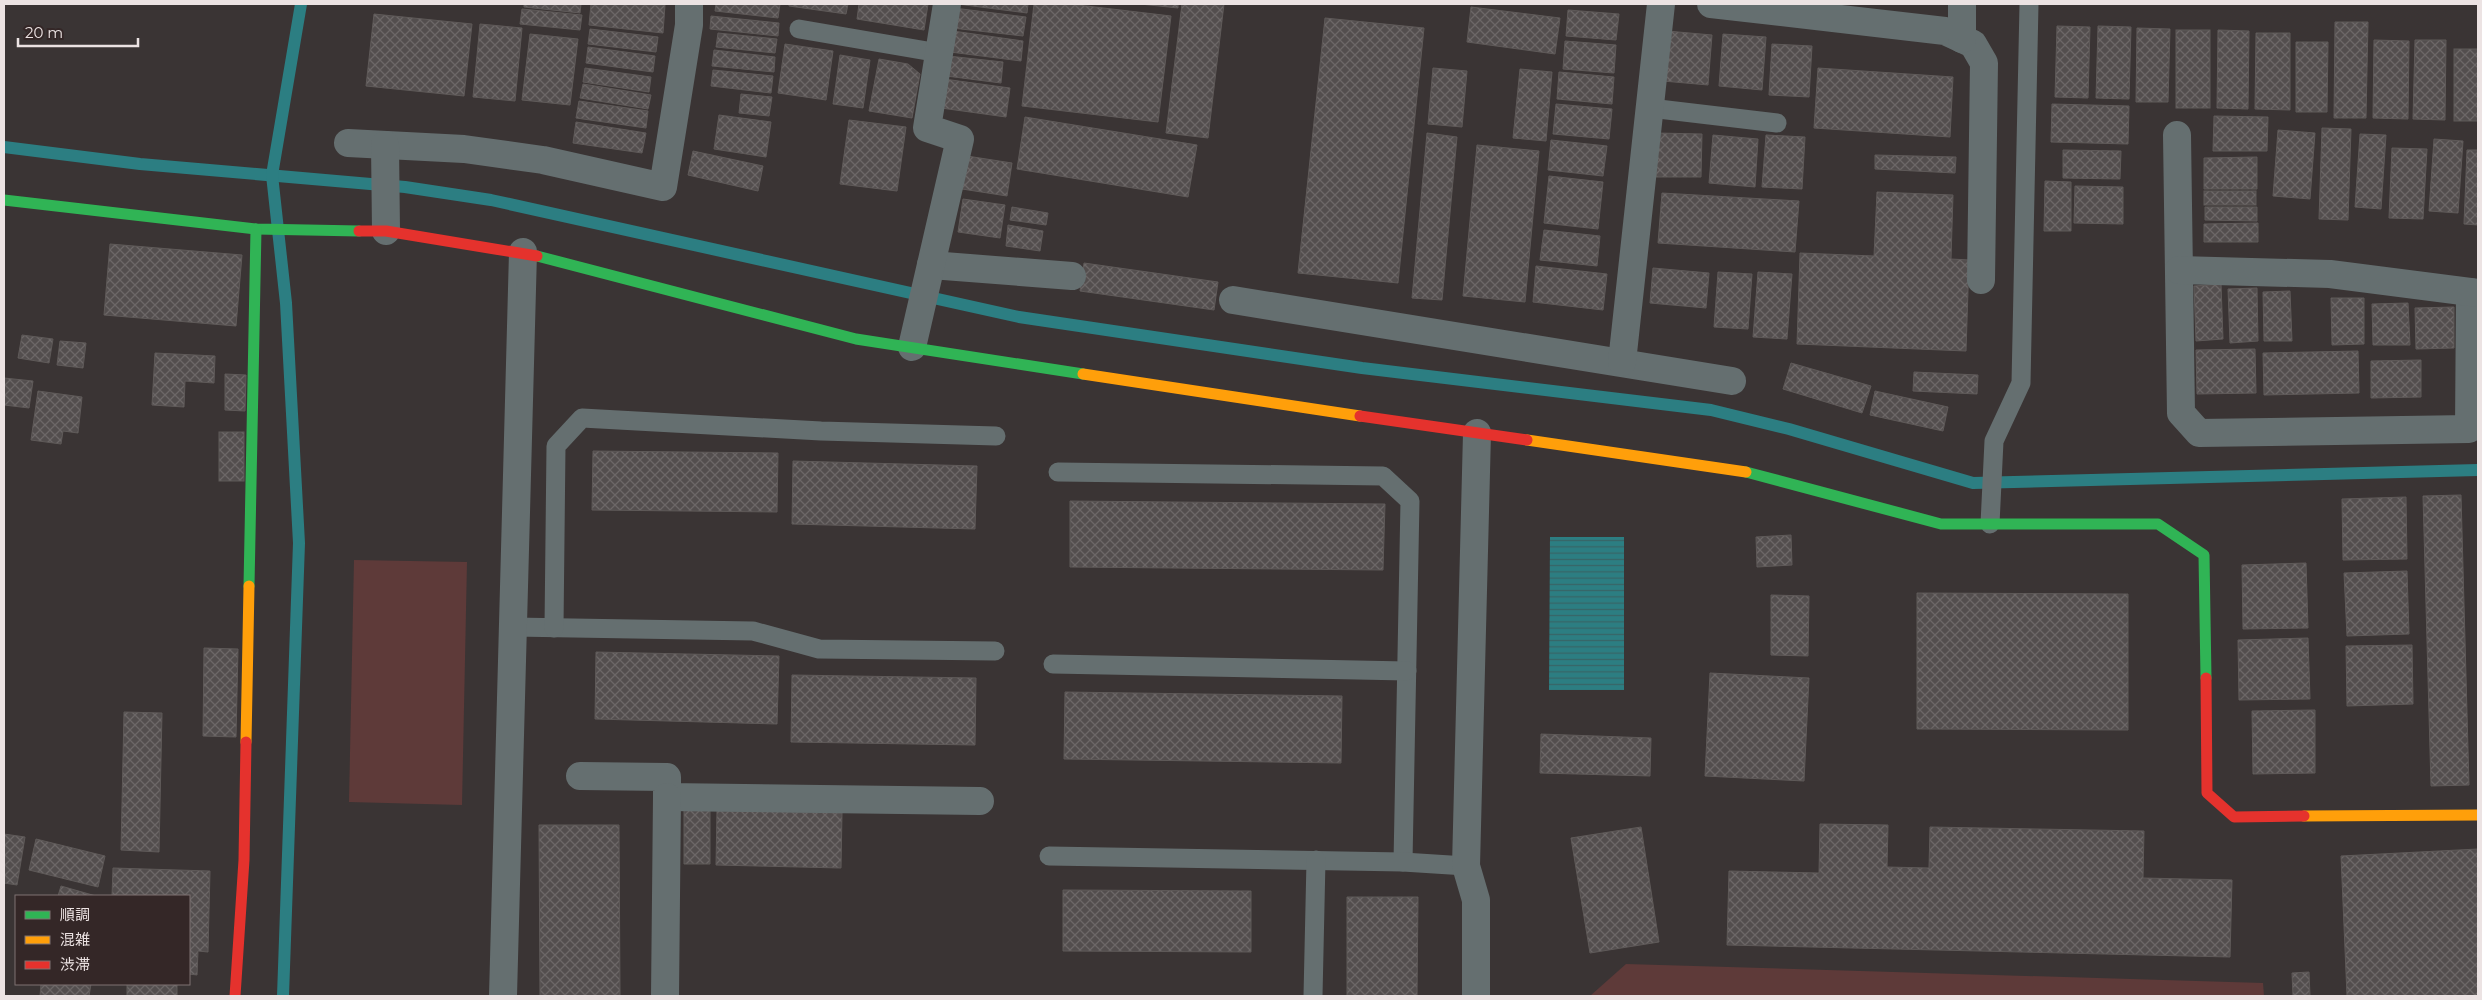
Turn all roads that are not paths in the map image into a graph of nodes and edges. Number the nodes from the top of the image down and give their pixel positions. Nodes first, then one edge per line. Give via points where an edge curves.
1 (689, 4) edge
2 (947, 4) edge
3 (1660, 4) edge
4 (1711, 4) edge
5 (1962, 4) edge
6 (2029, 4) edge
7 (799, 30) dead end
8 (1962, 39) junction
9 (939, 53) junction
10 (1650, 108) junction
11 (1777, 123) dead end
12 (2177, 134) dead end
13 (348, 142) dead end
14 (386, 144) junction
15 (4, 200) edge
16 (256, 230) junction
17 (386, 232) junction
18 (523, 252) junction
19 (931, 265) junction
20 (2179, 270) junction
21 (1072, 276) dead end
22 (1981, 280) dead end
23 (2474, 292) edge
24 (1233, 300) dead end
25 (912, 347) junction
26 (1622, 362) junction
27 (1732, 381) dead end
28 (1477, 433) junction
29 (996, 436) dead end
30 (1058, 472) dead end
31 (1990, 524) junction
32 (513, 628) junction
33 (554, 628) junction
34 (995, 651) dead end
35 (1053, 664) dead end
36 (1407, 671) junction
37 (580, 776) dead end
38 (667, 797) junction
39 (980, 801) dead end
40 (2478, 815) edge
41 (1049, 856) dead end
42 (1316, 860) junction
43 (1403, 862) junction
44 (1466, 866) junction
45 (235, 996) edge
46 (503, 996) edge
47 (665, 996) edge
48 (1313, 996) edge
49 (1476, 996) edge

1 - 14 street via 689,26 663,187 543,160 464,148
2 - 9 street
3 - 10 street
4 - 8 street via 1944,32
5 - 8 street
6 - 31 lane via 2021,383 1994,441
7 - 9 lane
8 - 22 street via 1973,44 1984,63
9 - 19 street via 927,128 960,139
10 - 11 lane
10 - 26 street
12 - 20 street
13 - 14 street
14 - 17 street
15 - 16 street
16 - 17 street
16 - 45 street via 244,860
17 - 18 street
18 - 25 street via 856,338
18 - 32 street
19 - 21 street
19 - 25 street
20 - 23 street via 2330,274
20 - 23 street via 2182,413 2199,433 2469,429
24 - 26 street
25 - 28 street
26 - 27 street
28 - 31 street via 1740,470 1941,524
28 - 44 street
29 - 33 lane via 821,432 582,418 556,446
30 - 36 lane via 1383,476 1410,501
31 - 40 street via 2158,524 2204,555 2207,793 2234,817
32 - 33 lane
32 - 46 street
33 - 34 lane via 753,631 819,649
35 - 36 lane
36 - 43 lane
37 - 38 street via 667,777
38 - 39 street
38 - 47 street
41 - 42 lane
42 - 43 lane
42 - 48 lane
43 - 44 lane
44 - 49 street via 1476,900

